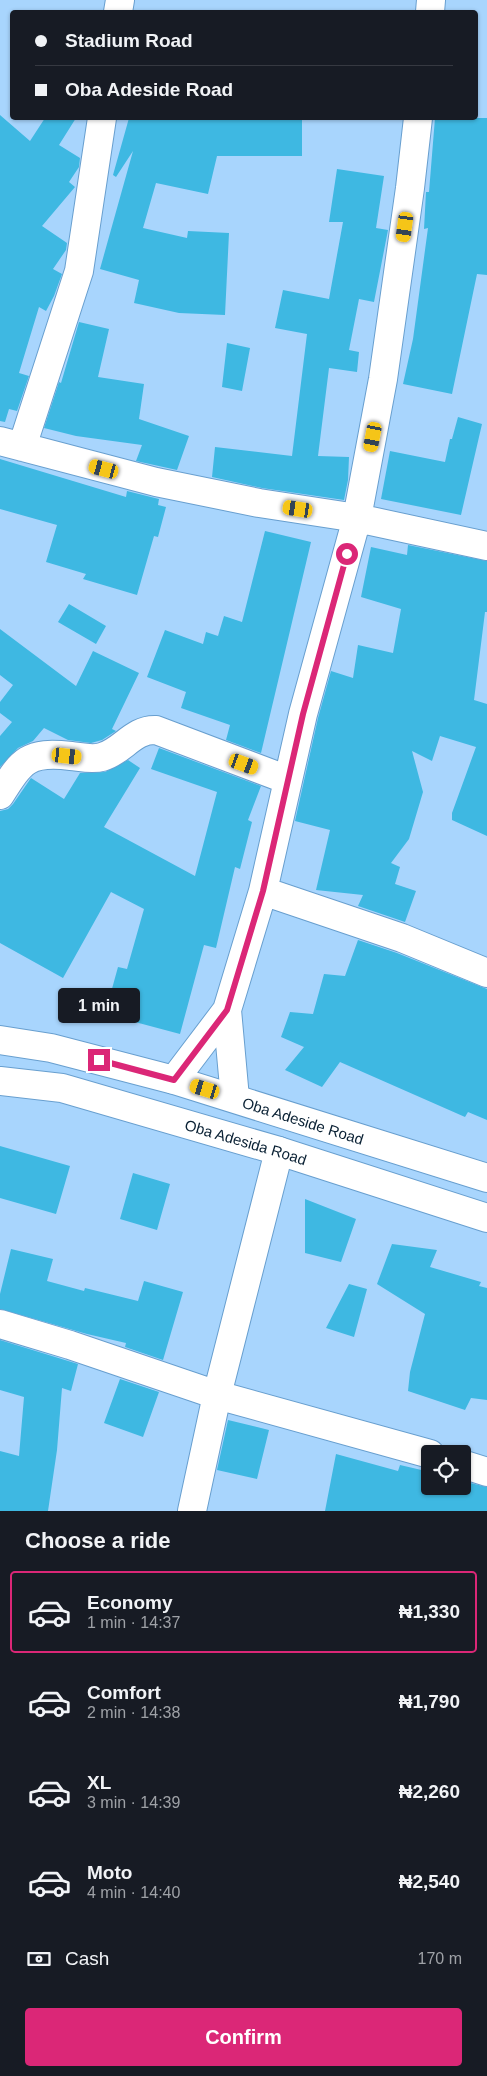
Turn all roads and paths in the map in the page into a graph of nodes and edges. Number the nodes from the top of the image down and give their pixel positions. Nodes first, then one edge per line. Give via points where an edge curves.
1 (102, 120) edge
2 (418, 120) edge
3 (11, 444) edge
4 (357, 518) junction
5 (487, 546) edge
6 (288, 780) junction
7 (0, 795) edge
8 (263, 891) junction
9 (487, 973) edge
10 (227, 1010) junction
11 (2, 1038) edge
12 (174, 1080) junction
13 (0, 1081) edge
14 (235, 1098) junction
15 (279, 1151) junction
16 (487, 1178) edge
17 (487, 1218) edge
18 (0, 1324) edge
19 (217, 1395) junction
20 (421, 1452) edge
21 (471, 1467) edge
22 (487, 1472) edge
23 (192, 1511) edge

1 - 3 street via 79,271
2 - 4 street via 383,379
3 - 4 street via 156,482 259,503
4 - 5 street
4 - 6 street
6 - 7 street via 156,730 147,730 103,756 36,756 17,768
6 - 8 street
8 - 9 street via 402,938
8 - 10 street
10 - 12 street
10 - 14 street
11 - 12 street, Oba Adeside Road
12 - 14 street, Oba Adeside Road
13 - 15 street, Oba Adesida Road via 62,1088
14 - 16 street, Oba Adeside Road
15 - 17 street, Oba Adesida Road
15 - 19 street
18 - 19 street via 70,1344
19 - 20 street
19 - 23 street
21 - 22 street

